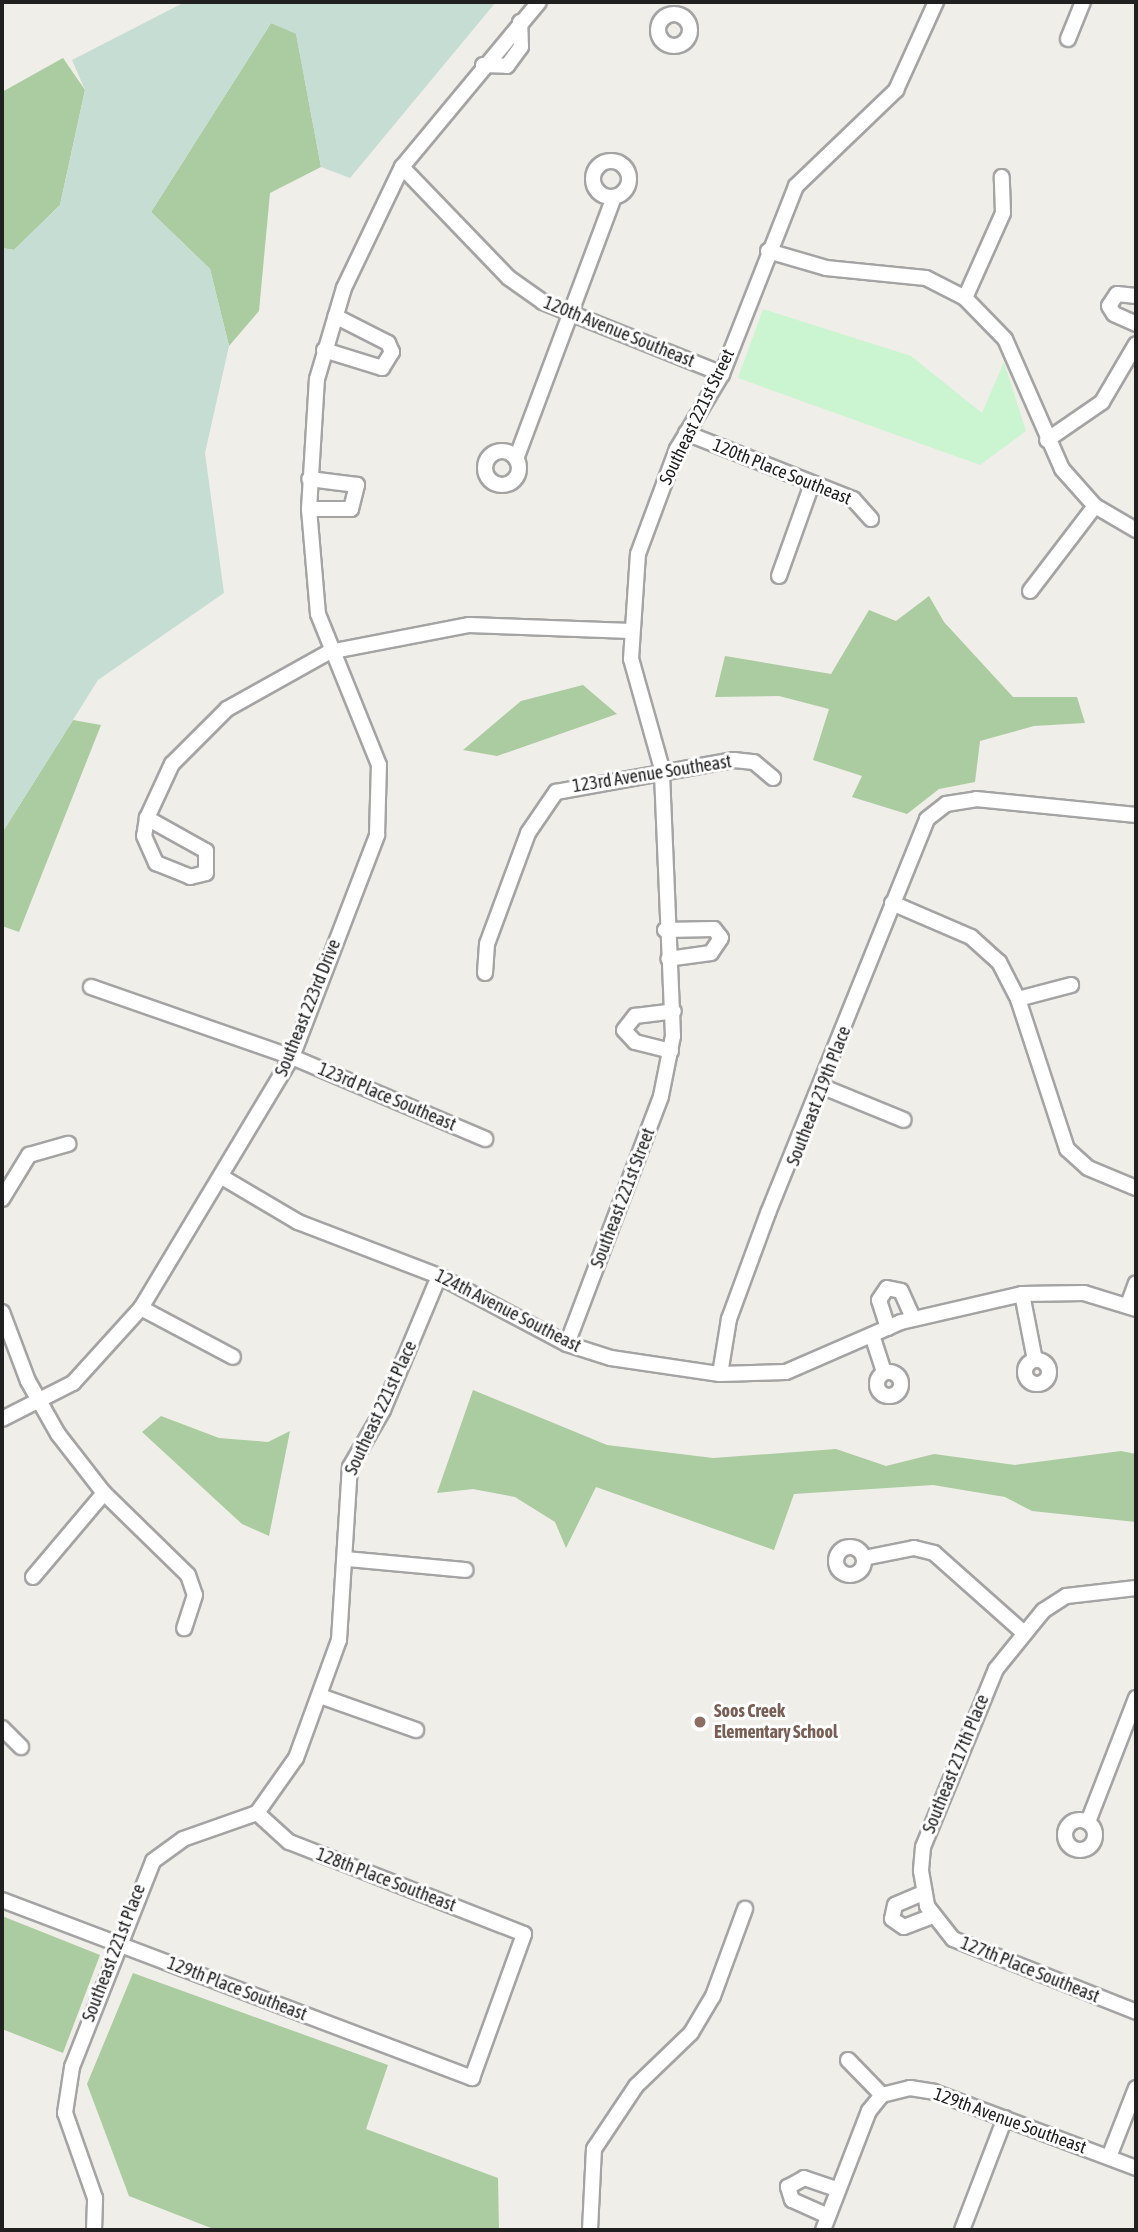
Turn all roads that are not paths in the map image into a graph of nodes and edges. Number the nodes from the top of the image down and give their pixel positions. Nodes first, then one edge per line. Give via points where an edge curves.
1 (539, 2) edge
2 (936, 2) edge
3 (1083, 2) edge
4 (1069, 39) dead end
5 (402, 167) junction
6 (1002, 177) dead end
7 (614, 197) dead end
8 (768, 251) junction
9 (1136, 296) edge
10 (965, 298) junction
11 (335, 316) junction
12 (573, 316) junction
13 (1136, 324) edge
14 (1136, 344) edge
15 (324, 350) junction
16 (722, 374) junction
17 (686, 433) junction
18 (1047, 440) junction
19 (516, 458) dead end
20 (309, 479) junction
21 (812, 484) junction
22 (1095, 506) junction
23 (309, 509) junction
24 (871, 519) dead end
25 (1136, 530) edge
26 (779, 576) dead end
27 (1030, 591) dead end
28 (631, 631) junction
29 (329, 652) junction
30 (662, 769) junction
31 (773, 778) dead end
32 (1136, 815) edge
33 (148, 818) junction
34 (892, 903) junction
35 (665, 930) junction
36 (668, 959) junction
37 (485, 973) dead end
38 (1071, 985) dead end
39 (91, 987) dead end
40 (1018, 999) junction
41 (674, 1011) junction
42 (671, 1051) junction
43 (292, 1057) junction
44 (823, 1087) junction
45 (904, 1120) dead end
46 (485, 1139) dead end
47 (68, 1144) dead end
48 (222, 1177) junction
49 (1136, 1188) edge
50 (2, 1199) edge
51 (439, 1276) junction
52 (1136, 1283) edge
53 (1022, 1294) junction
54 (1132, 1307) edge
55 (141, 1308) junction
56 (2, 1312) edge
57 (913, 1318) junction
58 (888, 1328) junction
59 (872, 1335) junction
60 (567, 1344) junction
61 (233, 1357) dead end
62 (1035, 1360) dead end
63 (884, 1372) dead end
64 (720, 1374) junction
65 (40, 1402) junction
66 (2, 1419) edge
67 (104, 1493) junction
68 (864, 1558) dead end
69 (347, 1559) junction
70 (465, 1570) dead end
71 (33, 1577) dead end
72 (1136, 1588) edge
73 (184, 1628) dead end
74 (1024, 1633) junction
75 (320, 1696) junction
76 (1136, 1698) edge
77 (2, 1728) edge
78 (416, 1730) dead end
79 (21, 1747) dead end
80 (257, 1813) junction
81 (1088, 1822) dead end
82 (2, 1900) edge
83 (928, 1905) joint
84 (745, 1909) dead end
85 (117, 1942) junction
86 (1136, 2012) edge
87 (848, 2060) dead end
88 (472, 2078) joint
89 (1136, 2088) edge
90 (882, 2095) junction
91 (1004, 2119) junction
92 (1109, 2157) junction
93 (1136, 2168) edge
94 (838, 2190) junction
95 (828, 2216) junction
96 (94, 2230) edge
97 (590, 2230) edge
98 (822, 2230) edge
99 (962, 2230) edge

1 - 5 street, Southeast 223rd Drive
2 - 8 street, Southeast 221st Street via 901,81 809,168
3 - 4 street
5 - 11 street, Southeast 223rd Drive
5 - 12 street, 120th Avenue Southeast via 509,278
6 - 10 street via 1003,213
7 - 12 street
8 - 10 street via 826,268 926,278
8 - 16 street, Southeast 221st Street
9 - 13 street via 1117,293 1109,306 1114,314
10 - 18 street via 1005,340
11 - 15 street, Southeast 223rd Drive
11 - 15 street via 388,343 392,352 382,369
12 - 16 street, 120th Avenue Southeast
12 - 19 street
14 - 18 street via 1102,402
15 - 20 street, Southeast 223rd Drive
16 - 17 street, Southeast 221st Street
17 - 21 street, 120th Place Southeast
17 - 28 street, Southeast 221st Street via 638,554
18 - 22 street
20 - 23 street, Southeast 223rd Drive
20 - 23 street via 357,485 351,509
21 - 24 street, 120th Place Southeast via 853,499
21 - 26 street
22 - 25 street
22 - 27 street
23 - 29 street, Southeast 223rd Drive via 318,614
28 - 29 street via 456,626
28 - 30 street, Southeast 221st Street via 637,691
29 - 33 street via 260,686 185,747
29 - 43 street, Southeast 223rd Drive via 376,757 382,808
30 - 31 street, 123rd Avenue Southeast via 744,760
30 - 35 street, Southeast 221st Street
30 - 37 street, 123rd Avenue Southeast via 567,786 546,800 496,915
32 - 34 street, Southeast 219th Place via 976,799 946,804 927,819
33 - 33 street via 206,851 206,873 190,877 156,863 144,836
34 - 40 street via 971,937 999,962
34 - 44 street, Southeast 219th Place
35 - 36 street, Southeast 221st Street
35 - 36 street via 714,929 722,938 711,953
36 - 41 street, Southeast 221st Street
38 - 40 street
39 - 43 street, 123rd Place Southeast
40 - 49 street via 1067,1149 1088,1168
41 - 42 street, Southeast 221st Street
41 - 42 street via 635,1016 624,1030 635,1042
42 - 60 street, Southeast 221st Street via 661,1096
43 - 46 street, 123rd Place Southeast
43 - 48 street, Southeast 223rd Drive
44 - 45 street
44 - 64 street, Southeast 219th Place via 729,1319
47 - 50 street via 29,1155
48 - 51 street, 124th Avenue Southeast via 298,1222
48 - 55 street, Southeast 223rd Drive
51 - 60 street, 124th Avenue Southeast
51 - 69 street, Southeast 221st Place via 383,1410 350,1467 343,1515
52 - 54 street
53 - 54 street, 124th Avenue Southeast via 1084,1293
53 - 57 street, 124th Avenue Southeast
53 - 62 street
55 - 61 street
55 - 65 street, Southeast 223rd Drive via 99,1359
56 - 65 street
57 - 58 street, 124th Avenue Southeast
57 - 58 street via 901,1291 887,1288 879,1300
58 - 59 street, 124th Avenue Southeast
59 - 63 street
59 - 64 street, 124th Avenue Southeast via 786,1372
60 - 64 street, 124th Avenue Southeast via 611,1358
65 - 66 street, Southeast 223rd Drive
65 - 67 street
67 - 71 street
67 - 73 street via 188,1575 195,1595
68 - 74 street via 914,1548 934,1553
69 - 70 street
69 - 75 street, Southeast 221st Place via 339,1640
72 - 74 street, Southeast 217th Place via 1066,1596
74 - 83 street, Southeast 217th Place via 996,1669 923,1847
75 - 78 street
75 - 80 street, Southeast 221st Place via 296,1758
76 - 81 street
77 - 79 street
80 - 85 street, Southeast 221st Place via 183,1839 153,1861
80 - 88 street, 128th Place Southeast via 289,1842 524,1934
82 - 85 street, 129th Place Southeast
83 - 86 street, 127th Place Southeast via 970,1948
84 - 97 street via 713,1996 691,2034 636,2086 594,2149
85 - 88 street, 129th Place Southeast
85 - 96 street, Southeast 221st Place via 66,2090 69,2133 95,2197
87 - 90 street
89 - 92 street
90 - 91 street, 129th Avenue Southeast via 910,2088 934,2092
90 - 94 street via 869,2111
91 - 92 street, 129th Avenue Southeast
91 - 99 street
92 - 93 street, 129th Avenue Southeast
94 - 95 street
94 - 95 street via 804,2178 789,2187 792,2200
95 - 98 street

